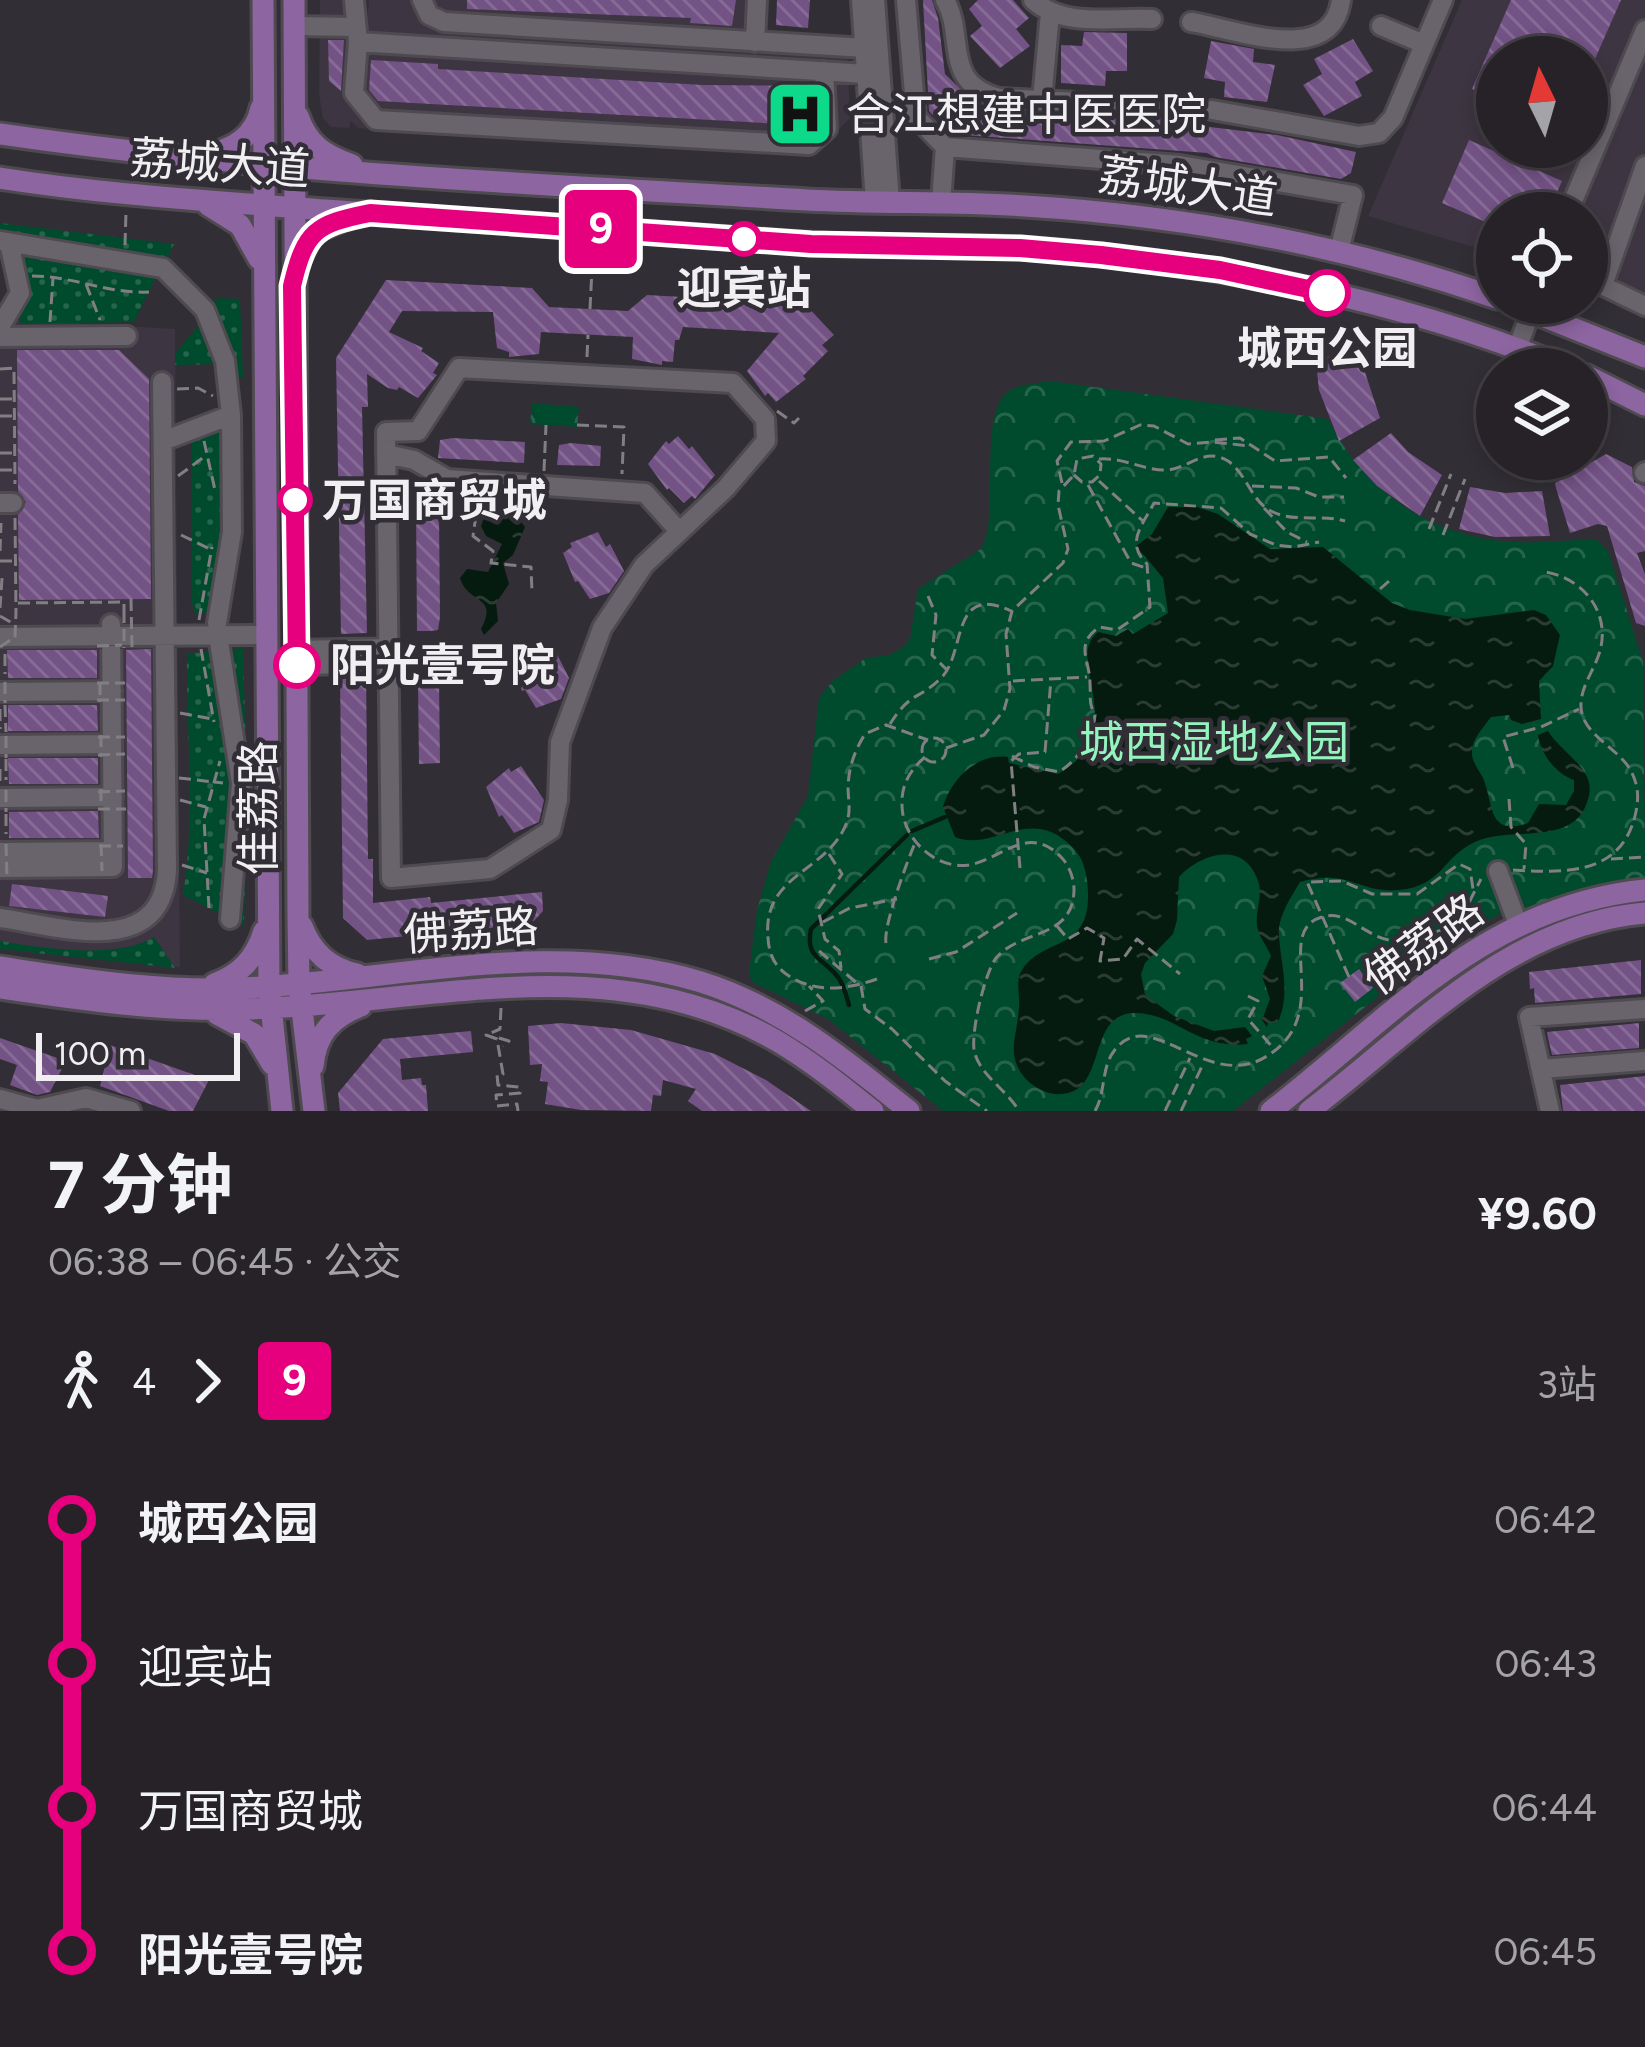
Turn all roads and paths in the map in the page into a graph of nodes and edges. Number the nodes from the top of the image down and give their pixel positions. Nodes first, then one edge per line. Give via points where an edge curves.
1 (262, 0) edge
2 (294, 0) edge
3 (354, 0) edge
4 (422, 0) edge
5 (757, 0) edge
6 (861, 0) edge
7 (875, 0) edge
8 (906, 0) edge
9 (945, 0) edge
10 (1033, 0) edge
11 (1341, 0) edge
12 (1443, 0) edge
13 (1050, 13) junction
14 (1152, 19) dead end
15 (1191, 22) dead end
16 (294, 26) junction
17 (1381, 26) dead end
18 (1645, 29) edge
19 (356, 34) junction
20 (754, 42) junction
21 (1424, 44) junction
22 (865, 48) junction
23 (263, 61) junction
24 (294, 61) junction
25 (824, 71) junction
26 (867, 74) junction
27 (263, 96) junction
28 (1042, 100) junction
29 (294, 103) junction
30 (1115, 104) tunnel mouth
31 (1212, 110) tunnel mouth
32 (0, 134) edge
33 (945, 147) junction
34 (200, 160) junction
35 (263, 165) junction
36 (1645, 166) edge
37 (294, 167) junction
38 (342, 170) junction
39 (381, 172) junction
40 (0, 178) edge
41 (1577, 192) edge
42 (125, 196) junction
43 (882, 201) junction
44 (205, 203) junction
45 (941, 203) junction
46 (262, 206) junction
47 (292, 207) junction
48 (340, 211) junction
49 (370, 213) junction
50 (594, 229) junction
51 (4, 242) edge
52 (1339, 251) junction
53 (1608, 252) edge
54 (116, 260) junction
55 (53, 276) junction
56 (19, 278) junction
57 (86, 282) junction
58 (265, 284) junction
59 (98, 286) junction
60 (292, 286) junction
61 (1608, 288) edge
62 (149, 292) dead end
63 (1476, 292) edge
64 (1645, 307) edge
65 (590, 309) dead end
66 (265, 323) junction
67 (293, 323) junction
68 (1567, 324) edge
69 (0, 327) edge
70 (588, 335) dead end
71 (102, 336) junction
72 (127, 336) dead end
73 (50, 337) junction
74 (0, 338) edge
75 (1514, 348) edge
76 (1645, 357) edge
77 (0, 368) edge
78 (12, 368) dead end
79 (586, 375) junction
80 (266, 382) junction
81 (230, 383) junction
82 (162, 386) joint
83 (1608, 386) edge
84 (0, 399) edge
85 (13, 399) dead end
86 (1645, 405) edge
87 (231, 410) junction
88 (0, 416) edge
89 (14, 416) dead end
90 (765, 418) junction
91 (799, 418) dead end
92 (546, 424) dead end
93 (577, 425) dead end
94 (205, 427) junction
95 (163, 441) junction
96 (0, 453) edge
97 (14, 453) dead end
98 (386, 454) junction
99 (206, 456) junction
100 (1098, 459) junction
101 (0, 470) edge
102 (14, 470) dead end
103 (1451, 474) dead end
104 (1074, 475) junction
105 (1346, 478) dead end
106 (1465, 479) dead end
107 (1097, 480) junction
108 (1087, 483) junction
109 (512, 484) junction
110 (1063, 484) junction
111 (544, 485) junction
112 (163, 486) junction
113 (1250, 486) junction
114 (622, 489) junction
115 (1344, 497) dead end
116 (217, 499) dead end
117 (1261, 505) junction
118 (11, 513) edge
119 (1346, 521) dead end
120 (1144, 522) junction
121 (1, 523) edge
122 (164, 526) junction
123 (1429, 530) dead end
124 (679, 531) junction
125 (1443, 535) dead end
126 (1319, 542) dead end
127 (1309, 543) junction
128 (1, 551) edge
129 (0, 561) edge
130 (15, 561) dead end
131 (1147, 568) junction
132 (1546, 572) dead end
133 (1, 578) edge
134 (15, 578) dead end
135 (1389, 581) dead end
136 (1380, 589) dead end
137 (532, 592) dead end
138 (928, 596) dead end
139 (131, 599) dead end
140 (16, 603) dead end
141 (1012, 611) junction
142 (0, 616) edge
143 (5, 627) edge
144 (266, 628) junction
145 (208, 629) junction
146 (164, 630) junction
147 (115, 635) junction
148 (132, 648) dead end
149 (388, 648) junction
150 (297, 657) junction
151 (352, 664) dead end
152 (947, 670) junction
153 (1089, 676) junction
154 (1051, 679) junction
155 (1011, 681) junction
156 (106, 692) junction
157 (3, 695) edge
158 (1581, 708) junction
159 (165, 711) junction
160 (214, 720) junction
161 (889, 725) junction
162 (0, 731) edge
163 (217, 736) dead end
164 (928, 740) junction
165 (4, 746) edge
166 (107, 746) junction
167 (220, 748) dead end
168 (946, 748) junction
169 (925, 757) junction
170 (1012, 759) junction
171 (1513, 768) dead end
172 (0, 769) edge
173 (216, 779) junction
174 (0, 785) edge
175 (166, 786) junction
176 (242, 793) junction
177 (4, 800) edge
178 (107, 800) junction
179 (1509, 803) dead end
180 (208, 807) junction
181 (1017, 841) junction
182 (915, 842) junction
183 (3, 848) edge
184 (827, 852) junction
185 (110, 856) junction
186 (1645, 856) edge
187 (1608, 859) junction
188 (167, 861) junction
189 (1020, 868) dead end
190 (1498, 871) junction
191 (1524, 871) junction
192 (209, 873) junction
193 (4, 876) edge
194 (268, 879) junction
195 (298, 880) junction
196 (1645, 890) edge
197 (1474, 891) junction
198 (897, 899) junction
199 (157, 905) junction
200 (209, 908) dead end
201 (1645, 913) edge
202 (1017, 914) dead end
203 (298, 916) junction
204 (1322, 916) junction
205 (0, 918) edge
206 (173, 918) dead end
207 (230, 919) dead end
208 (268, 919) junction
209 (821, 922) junction
210 (1518, 924) junction
211 (1059, 928) junction
212 (886, 943) dead end
213 (820, 951) dead end
214 (928, 959) dead end
215 (0, 967) edge
216 (841, 968) junction
217 (1180, 974) dead end
218 (1349, 976) dead end
219 (878, 979) dead end
220 (807, 985) junction
221 (858, 985) junction
222 (380, 987) junction
223 (0, 988) edge
224 (499, 988) junction
225 (300, 994) junction
226 (1248, 996) dead end
227 (195, 997) junction
228 (270, 997) junction
229 (1645, 1009) edge
230 (805, 1011) dead end
231 (1276, 1051) junction
232 (1191, 1055) junction
233 (1645, 1061) edge
234 (1204, 1062) junction
235 (1541, 1069) junction
236 (279, 1083) junction
237 (0, 1099) edge
238 (312, 1099) edge
239 (131, 1111) edge
240 (282, 1111) edge
241 (518, 1111) edge
242 (873, 1111) edge
243 (909, 1111) edge
244 (987, 1111) edge
245 (1019, 1111) edge
246 (1095, 1111) edge
247 (1166, 1111) edge
248 (1181, 1111) edge
249 (1271, 1111) edge
250 (1309, 1111) edge
251 (1550, 1111) edge

1 - 23 main road, 佳荔路
2 - 16 main road, 佳荔路
3 - 19 street
4 - 20 street via 444,22
5 - 20 street
6 - 22 street
7 - 43 street
8 - 33 street via 916,117
9 - 28 street via 958,64 980,89
10 - 13 street
11 - 15 street via 1330,24 1294,42
12 - 21 street
13 - 14 street
13 - 28 street
16 - 19 street
16 - 24 main road, 佳荔路
17 - 21 street
18 - 41 street
19 - 25 street
19 - 25 street via 354,93 376,120 809,145 827,129
20 - 22 street
21 - 31 street via 1393,118 1373,135
22 - 26 street
23 - 24 main road
23 - 27 main road, 佳荔路
24 - 29 main road, 佳荔路
25 - 26 street
26 - 43 street
27 - 34 main road via 260,118 238,144
27 - 35 main road, 佳荔路
28 - 30 street
29 - 37 main road, 佳荔路
29 - 39 main road via 316,147
32 - 34 main road, 荔城大道
33 - 45 street
33 - 52 street via 1180,165 1353,194
34 - 35 main road, 荔城大道
34 - 44 main road
35 - 37 main road, 荔城大道
35 - 46 main road, 佳荔路
36 - 53 street
37 - 38 main road, 荔城大道
37 - 47 main road, 佳荔路
38 - 39 main road, 荔城大道
38 - 48 main road
39 - 43 main road, 荔城大道
40 - 42 main road, 荔城大道
42 - 44 main road, 荔城大道
42 - 54 path via 125,244
43 - 45 main road, 荔城大道
44 - 46 main road, 荔城大道
44 - 58 main road via 245,232
45 - 52 main road, 荔城大道 via 1147,216
46 - 47 main road, 荔城大道
46 - 58 main road, 佳荔路
47 - 48 main road, 荔城大道
47 - 60 main road, 佳荔路
48 - 49 main road, 荔城大道
49 - 50 main road, 荔城大道
49 - 60 main road via 308,237
50 - 65 path
50 - 75 main road, 荔城大道 via 1141,258 1293,284
51 - 54 street
51 - 56 street
52 - 63 main road, 荔城大道
54 - 59 path
54 - 81 street via 163,268 206,310
55 - 56 path
55 - 57 path
55 - 73 path
56 - 69 street via 19,298
57 - 59 path
57 - 71 path
58 - 66 main road, 佳荔路
59 - 62 path
60 - 67 main road, 佳荔路
61 - 64 street
66 - 67 main road
66 - 80 main road, 佳荔路
67 - 150 main road, 佳荔路
68 - 76 main road
70 - 79 path
71 - 72 street
71 - 73 street
73 - 74 street
77 - 78 path
79 - 90 street via 733,383
79 - 98 street via 459,368 418,430 386,432
80 - 81 street
80 - 144 main road, 佳荔路
81 - 87 street
82 - 87 path via 198,388
82 - 95 street
83 - 86 main road
84 - 85 path
87 - 94 street
87 - 145 street via 232,532
88 - 89 path
90 - 91 path via 780,411 794,423
90 - 124 street via 761,449
92 - 111 path
93 - 114 path via 624,427
94 - 95 street
94 - 99 path
95 - 112 street
96 - 97 path
98 - 109 street via 447,479
98 - 149 street
99 - 112 path
99 - 116 path
100 - 104 path via 1077,459
100 - 107 path
100 - 113 path via 1163,470 1211,456
101 - 102 path
103 - 123 path
104 - 108 path
104 - 110 path
105 - 110 path via 1329,457 1274,461 1231,437 1188,444 1139,424 1104,441 1071,442 1057,461
106 - 125 path
107 - 108 path
107 - 120 path
108 - 131 path via 1131,562
109 - 111 street
109 - 137 path via 511,510 477,508 473,536 493,550 491,563 531,567
110 - 141 path via 1063,562
111 - 114 street
112 - 122 street
113 - 115 path
113 - 117 path
114 - 124 street via 645,493
117 - 119 path via 1275,514
117 - 127 path
118 - 121 path
120 - 127 path via 1158,502 1194,503 1221,508 1276,545
120 - 131 path via 1134,548
121 - 128 path
122 - 145 path via 212,550
122 - 146 street
124 - 149 street via 644,565 602,628 560,742 551,830 490,869 391,878
126 - 127 path
129 - 130 path
131 - 153 path via 1150,607 1117,630 1092,632 1083,649
132 - 158 path via 1582,588 1601,623
133 - 134 path
133 - 143 path
135 - 136 path
138 - 152 path via 936,614 932,655
139 - 148 path, bridge
140 - 147 path via 124,602
141 - 152 path via 987,604 972,610
141 - 155 path
142 - 143 path, bridge via 10,619
143 - 147 street
143 - 157 path
144 - 145 street
144 - 194 main road, 佳荔路
145 - 146 street
145 - 160 path
145 - 176 street
146 - 147 street
146 - 159 street
147 - 156 street
149 - 150 street
150 - 151 street
150 - 195 main road, 佳荔路
152 - 161 path via 910,696
153 - 154 path
153 - 170 path via 1094,725 1072,763 1051,772
154 - 155 path
154 - 170 path via 1045,752
155 - 168 path via 991,728
156 - 157 street
156 - 166 street
157 - 162 path
157 - 165 path
158 - 171 path via 1503,737
158 - 187 path via 1620,753 1638,792 1631,828
159 - 160 path
159 - 175 street
160 - 163 path
161 - 164 path
161 - 184 path via 865,734 855,750 848,819
164 - 168 path
164 - 169 path
165 - 166 street
165 - 177 path
166 - 178 street
167 - 173 path
168 - 169 path via 937,761
169 - 182 path via 902,800
170 - 181 path
172 - 174 path
173 - 175 path
173 - 176 path
173 - 180 path
175 - 180 path
175 - 188 street
176 - 207 street
177 - 178 street
177 - 183 path
178 - 185 street
179 - 191 path via 1510,827 1526,844
180 - 192 path
181 - 182 path via 961,865
181 - 189 path
181 - 211 path via 1049,848 1069,868 1074,895
182 - 198 path
183 - 185 street
183 - 193 path, bridge
184 - 209 path via 842,874 818,909
184 - 220 path via 777,892 767,928 777,966
185 - 193 street
186 - 187 path
187 - 191 path via 1571,872
188 - 192 path
188 - 199 street
190 - 191 path
190 - 197 path
190 - 210 street
192 - 200 path
194 - 195 main road
194 - 208 main road, 佳荔路
195 - 203 main road, 佳荔路
196 - 210 main road, 佛荔路
197 - 204 path via 1459,922 1411,940 1387,940 1344,917
197 - 204 path via 1471,869 1459,864 1417,894 1307,882
198 - 209 path
198 - 212 path
199 - 205 street via 138,924 106,933
199 - 206 street
201 - 250 main road, 佛荔路 via 1582,924 1500,961
202 - 214 path via 956,952
203 - 222 main road via 324,961
203 - 225 main road, 佳荔路
204 - 218 path
204 - 231 path via 1301,936 1302,1011
208 - 227 main road via 249,962
208 - 228 main road, 佳荔路
209 - 216 path
210 - 249 main road, 佛荔路 via 1424,984
211 - 217 path via 1068,939 1087,928 1104,938 1100,961 1123,958 1137,939
211 - 245 path via 995,958 972,1033 983,1071
213 - 216 path
215 - 227 main road, 佛荔路
216 - 221 path
219 - 221 path
220 - 221 path
220 - 230 path via 823,1001
221 - 244 path via 865,1009
222 - 224 main road, 佛荔路
222 - 225 main road, 佛荔路
222 - 238 main road via 328,1026 315,1051
222 - 243 main road, 佛荔路 via 564,962 702,982 816,1037
223 - 227 main road, 佛荔路 via 124,1003
224 - 241 path via 502,1023 486,1035 508,1041 498,1084 520,1094 496,1095 497,1106 518,1104
224 - 242 main road, 佛荔路 via 591,985 695,1005 775,1039
225 - 228 main road, 佛荔路
225 - 238 main road, 佳荔路
226 - 231 path via 1258,1001 1248,1018
227 - 228 main road, 佛荔路
227 - 236 main road via 254,1034
228 - 236 main road, 佳荔路
229 - 235 street via 1529,1017
231 - 234 path via 1237,1066
232 - 234 path
232 - 246 path via 1150,1035 1126,1039 1109,1059
232 - 247 path
233 - 235 street
234 - 248 path
235 - 251 street
236 - 240 main road, 佳荔路
237 - 239 street via 37,1109 93,1098

